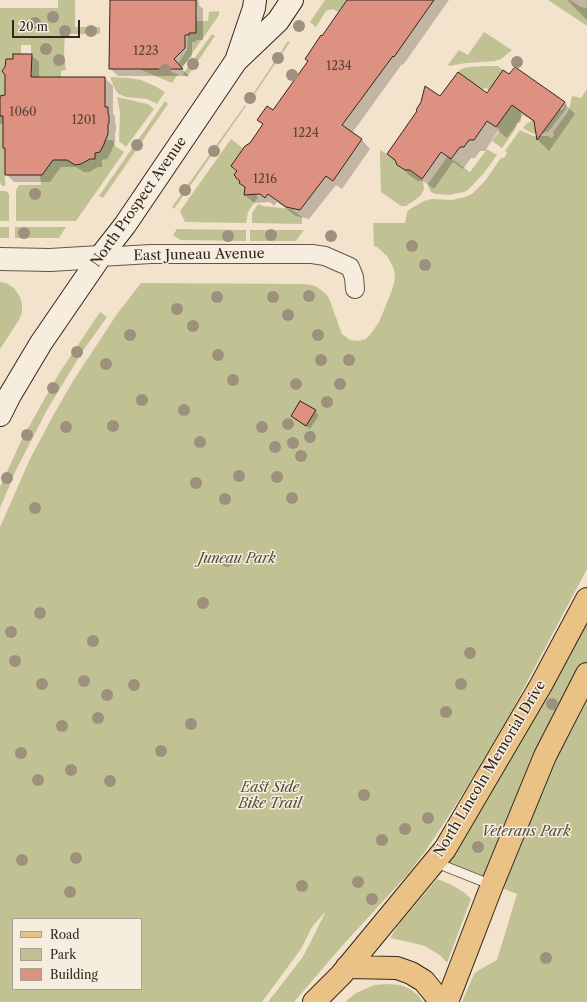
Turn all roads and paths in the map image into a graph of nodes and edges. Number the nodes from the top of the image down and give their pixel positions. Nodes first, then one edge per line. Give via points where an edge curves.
1 (254, 0) edge
2 (292, 0) edge
3 (236, 61) junction
4 (100, 257) junction
5 (0, 259) edge
6 (355, 289) dead end
7 (0, 415) edge
8 (587, 599) edge
9 (587, 674) edge
10 (434, 862) junction
11 (492, 885) junction
12 (344, 971) junction
13 (314, 1002) edge
14 (332, 1002) edge
15 (438, 1002) edge
16 (447, 1002) edge

1 - 3 main road via 254,8
2 - 3 main road, North Prospect Avenue via 278,21
3 - 4 main road, North Prospect Avenue
4 - 5 main road, East Juneau Avenue
4 - 6 street, East Juneau Avenue via 151,254 312,254 325,256 350,267
4 - 7 main road, North Prospect Avenue via 41,343
8 - 10 main road, North Lincoln Memorial Drive via 541,685 445,849
9 - 11 main road via 546,756
10 - 11 lane
10 - 12 main road, North Lincoln Memorial Drive
11 - 16 main road
12 - 13 main road, North Lincoln Memorial Drive
12 - 14 main road
12 - 15 main road via 397,968 424,981

